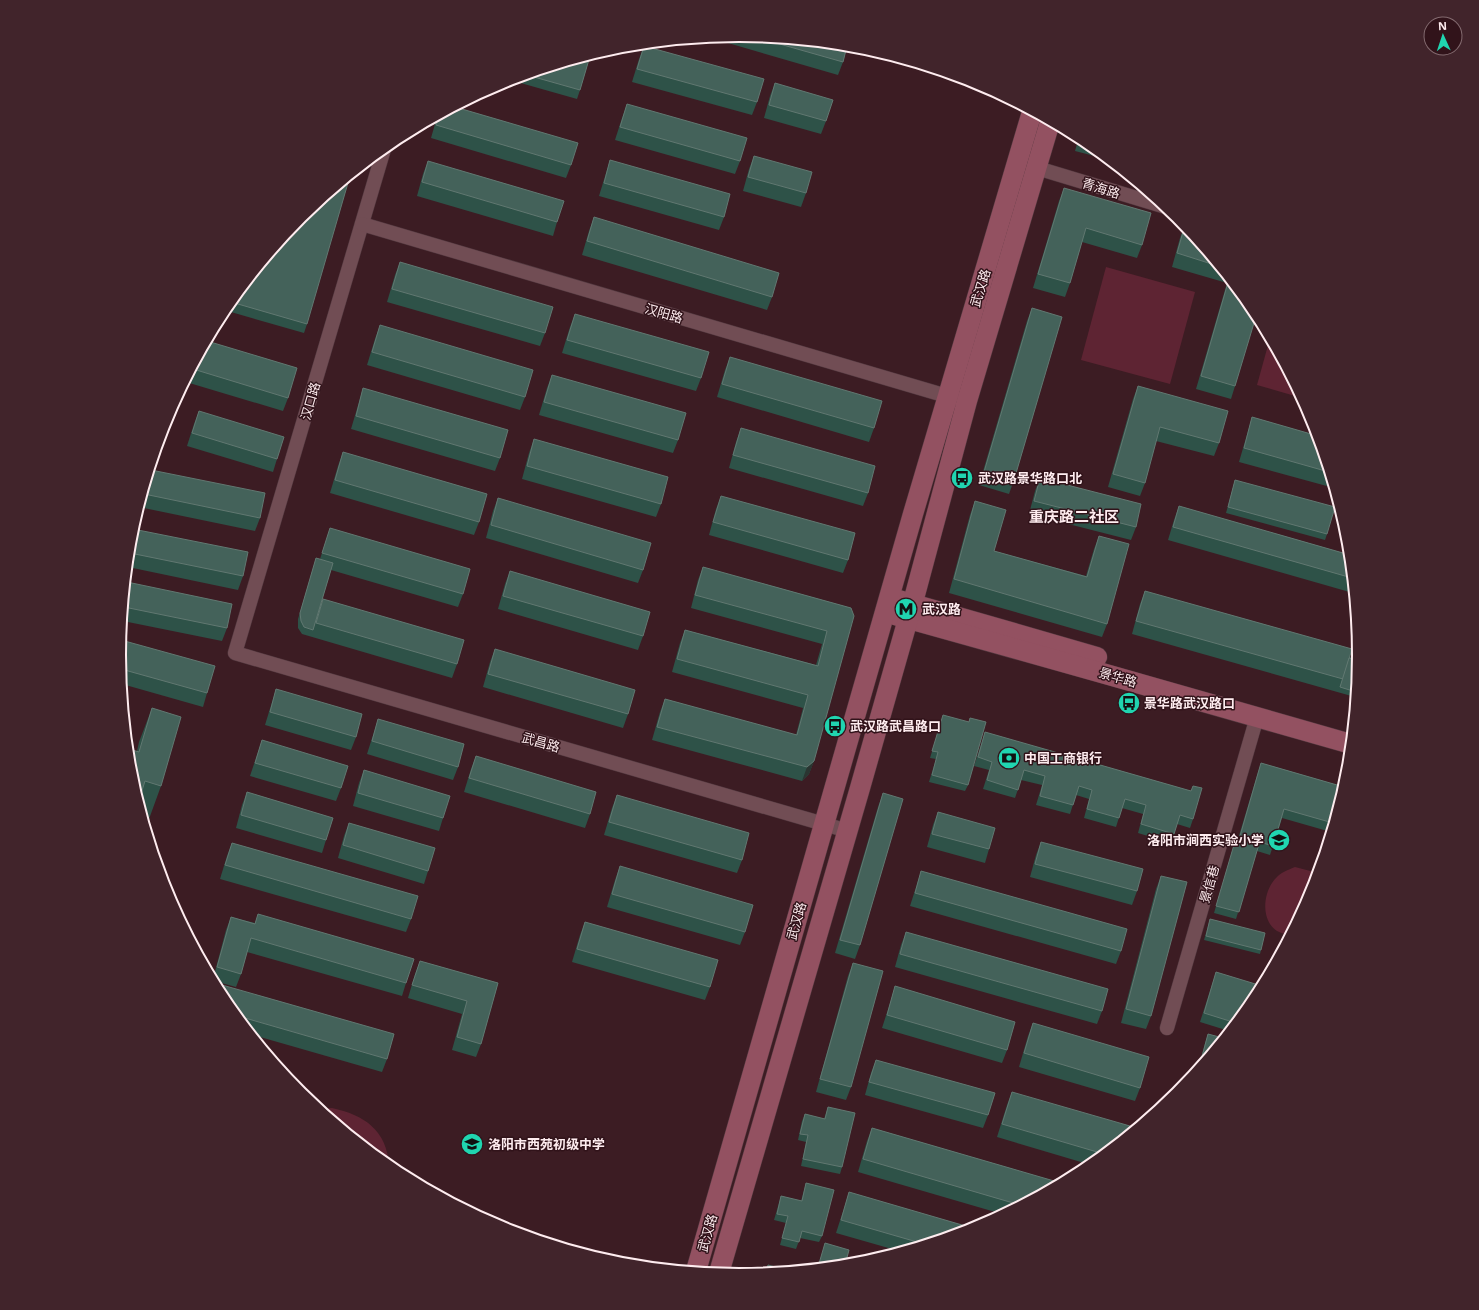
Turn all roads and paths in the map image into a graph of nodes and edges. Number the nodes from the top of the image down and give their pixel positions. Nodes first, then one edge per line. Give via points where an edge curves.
1 (1031, 116) edge
2 (1049, 126) edge
3 (381, 158) edge
4 (1037, 168) junction
5 (1154, 203) edge
6 (362, 224) junction
7 (957, 399) junction
8 (887, 605) junction
9 (910, 611) junction
10 (235, 653) joint
11 (1257, 717) junction
12 (1348, 729) edge
13 (1346, 743) edge
14 (825, 824) junction
15 (848, 831) junction
16 (1167, 1028) dead end
17 (697, 1267) edge
18 (721, 1268) edge

1 - 7 main road, 武汉路
2 - 4 main road, 武汉路
3 - 6 street, 汉口路
4 - 5 street, 青海路
4 - 7 main road, 武汉路
6 - 7 street, 汉阳路
6 - 10 street, 汉口路
7 - 8 main road, 武汉路
7 - 9 main road, 武汉路
8 - 9 main road, 景华路
8 - 14 main road, 武汉路
9 - 11 main road, 景华路
9 - 12 main road, 景华路
9 - 15 main road, 武汉路
10 - 14 street, 武昌路
11 - 13 main road, 景华路
11 - 16 street, 景信巷
14 - 15 street, 武昌路
14 - 17 main road, 武汉路
15 - 18 main road, 武汉路

